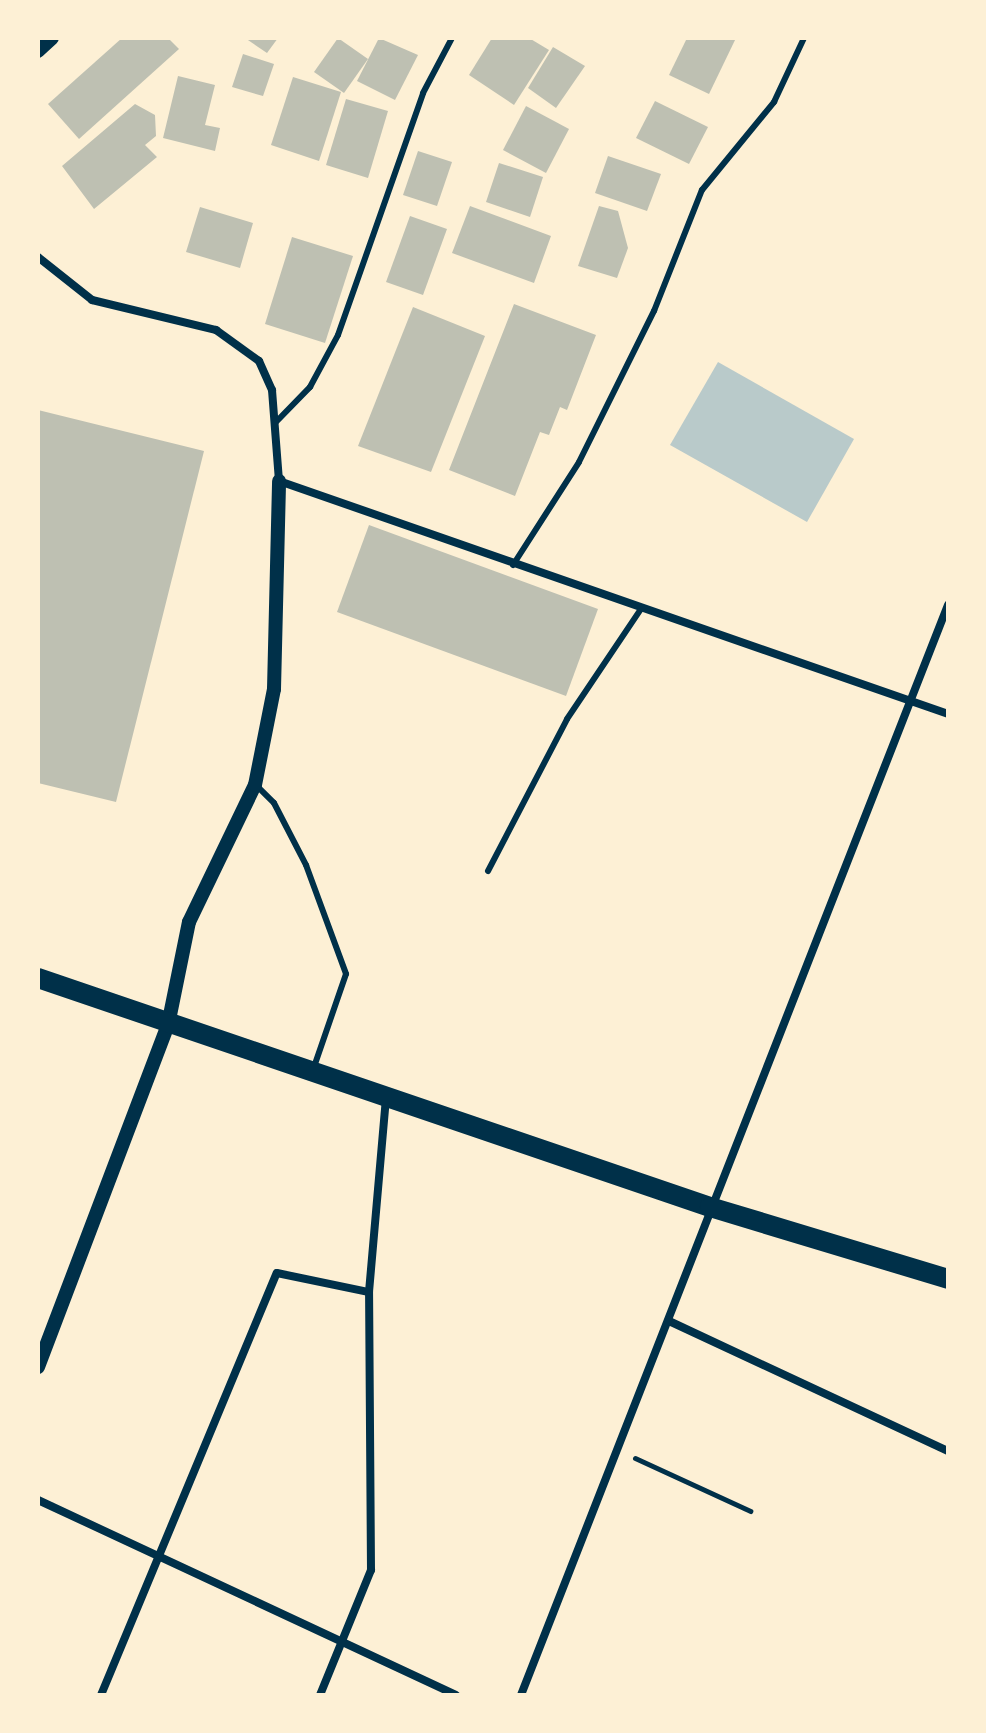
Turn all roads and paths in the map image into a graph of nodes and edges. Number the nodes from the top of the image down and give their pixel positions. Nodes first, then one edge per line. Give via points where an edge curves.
1 (52, 38) edge
2 (452, 38) edge
3 (804, 38) edge
4 (38, 51) edge
5 (38, 257) edge
6 (276, 422) junction
7 (279, 481) junction
8 (513, 565) junction
9 (948, 605) edge
10 (641, 609) junction
11 (908, 706) junction
12 (948, 714) edge
13 (255, 785) junction
14 (488, 871) dead end
15 (38, 978) edge
16 (168, 1025) junction
17 (312, 1073) junction
18 (386, 1098) junction
19 (710, 1207) junction
20 (948, 1279) edge
21 (369, 1292) junction
22 (669, 1321) junction
23 (38, 1365) edge
24 (616, 1449) junction
25 (948, 1451) edge
26 (38, 1500) edge
27 (750, 1511) dead end
28 (159, 1556) junction
29 (344, 1640) junction
30 (101, 1695) edge
31 (320, 1695) edge
32 (456, 1695) edge
33 (521, 1695) edge

1 - 4 street
2 - 6 lane via 423,93 338,335 310,387
3 - 8 lane via 774,102 702,190 654,311 579,462
5 - 6 street via 92,300 216,330 239,343 259,361
6 - 7 street
7 - 8 street
7 - 13 street via 274,689
8 - 10 street
9 - 11 street
10 - 11 street
10 - 14 lane via 567,719
11 - 12 street
11 - 19 street
13 - 16 street via 189,922
13 - 17 lane via 274,803 306,865 346,974
15 - 16 main road
16 - 17 main road
16 - 23 street
17 - 18 main road
18 - 19 main road
18 - 21 street
19 - 20 main road
19 - 22 street
21 - 28 street via 277,1273
21 - 29 street via 371,1570
22 - 24 street
22 - 25 street
24 - 27 path
24 - 33 street
26 - 28 street
28 - 29 street
28 - 30 street
29 - 31 street
29 - 32 street

